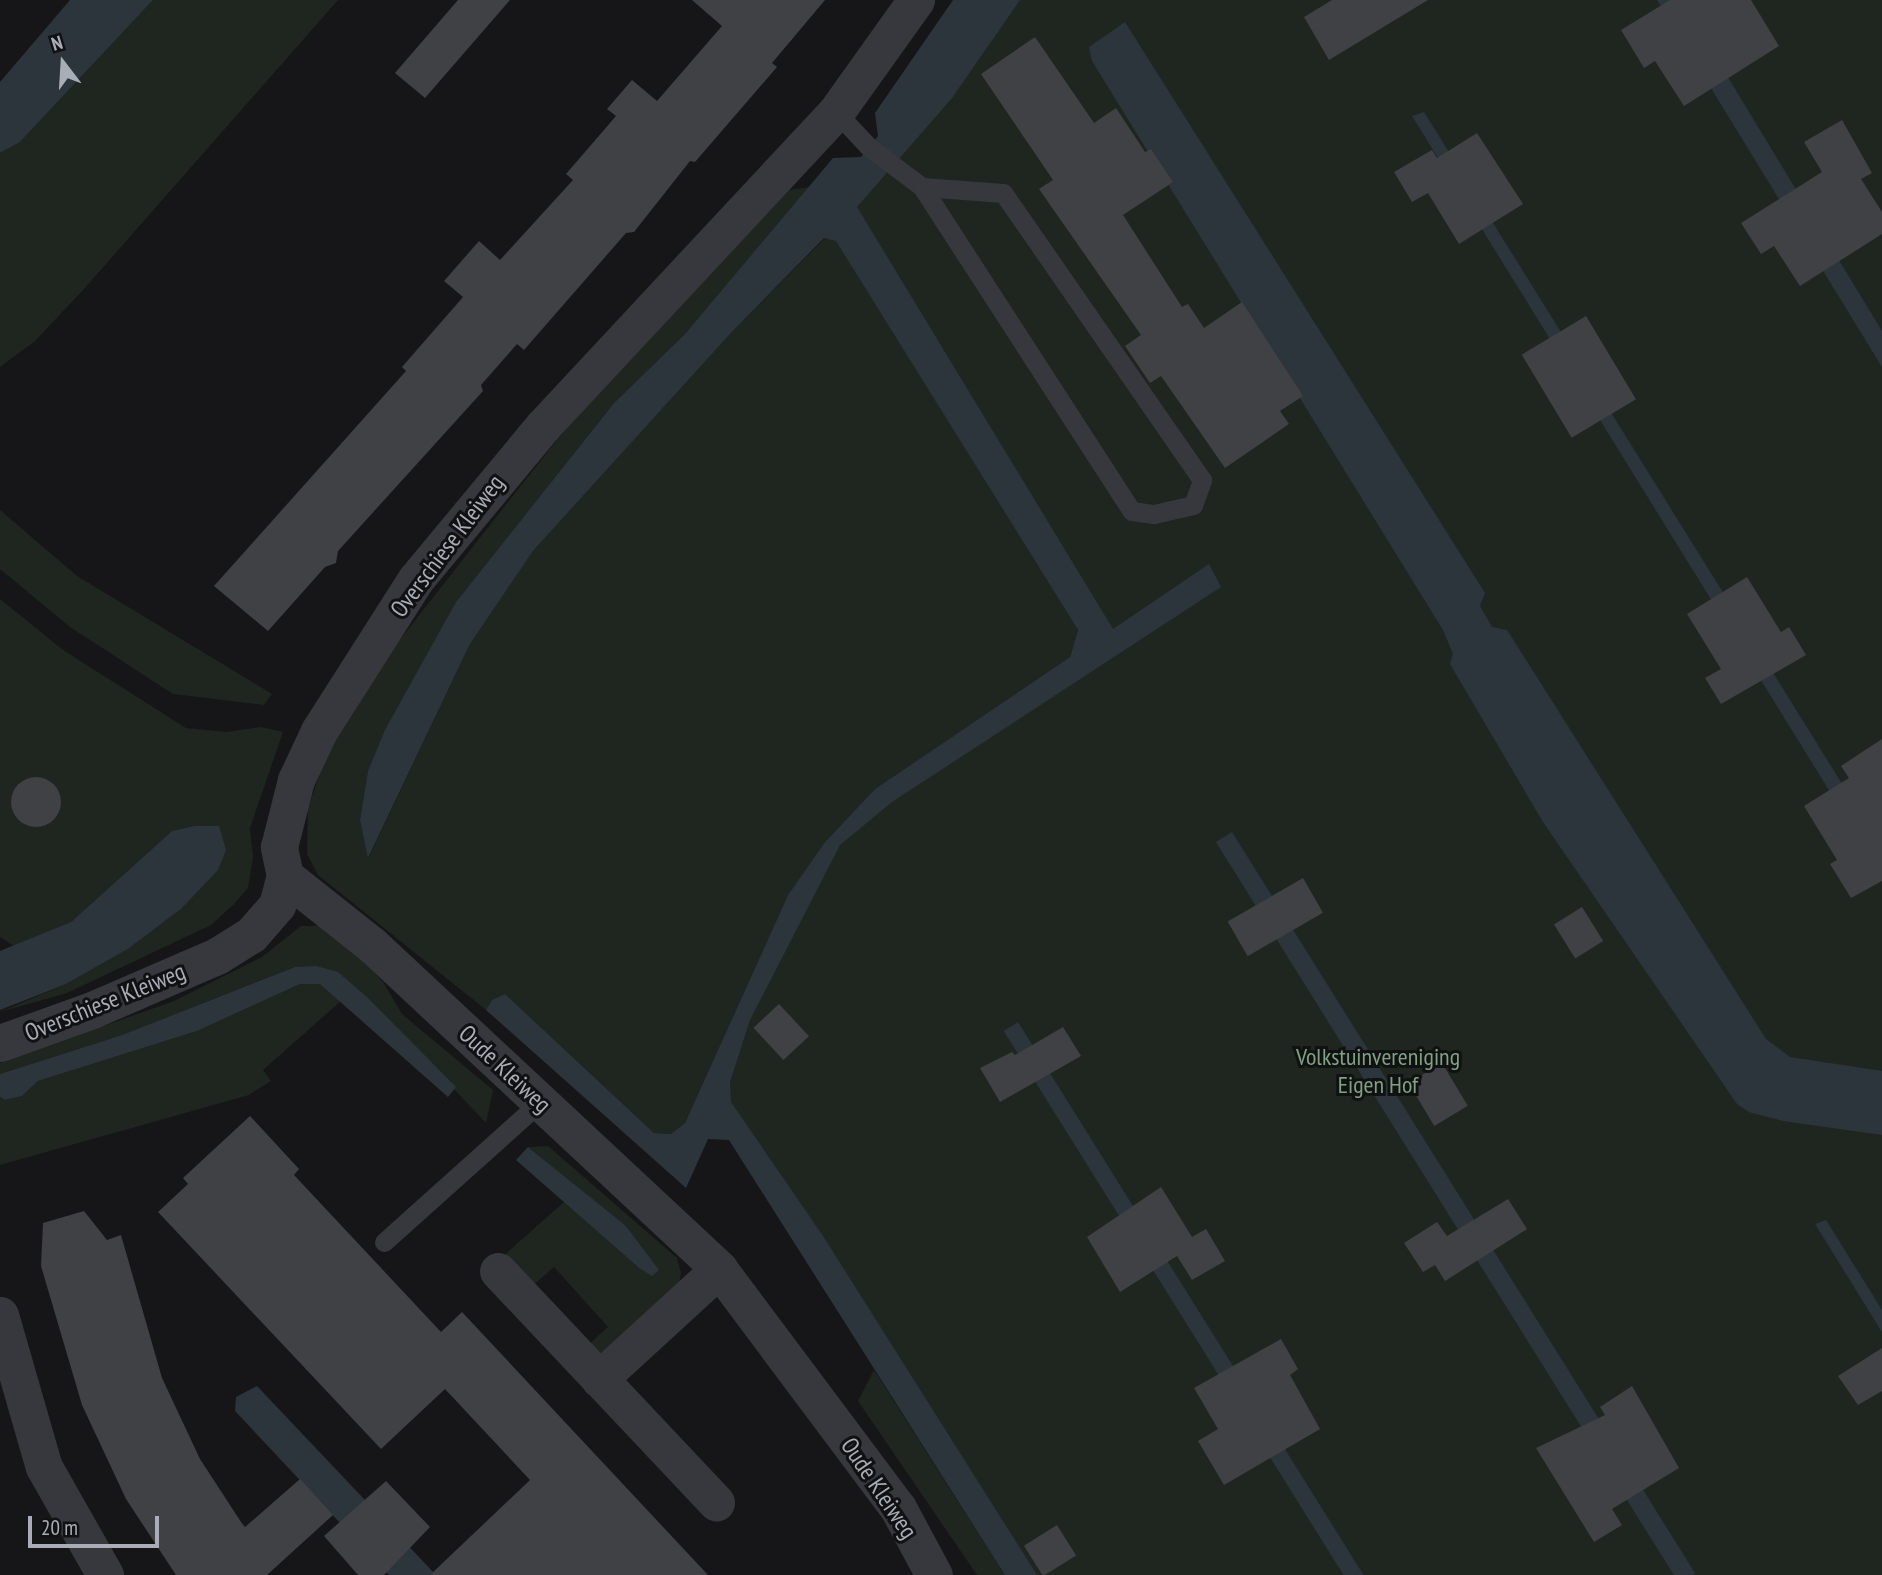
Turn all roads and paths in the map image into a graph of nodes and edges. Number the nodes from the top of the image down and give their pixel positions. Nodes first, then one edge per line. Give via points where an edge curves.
1 (916, 0) edge
2 (836, 112) junction
3 (922, 187) junction
4 (285, 876) junction
5 (0, 1043) edge
6 (540, 1102) junction
7 (384, 1242) dead end
8 (719, 1269) junction
9 (498, 1271) dead end
10 (0, 1315) edge
11 (600, 1379) junction
12 (716, 1502) dead end
13 (105, 1575) edge
14 (934, 1575) edge

1 - 2 street, Overschiese Kleiweg
2 - 3 lane via 869,147
2 - 4 street, Overschiese Kleiweg via 543,426 416,579 319,731 296,780 279,847
3 - 3 lane via 1132,511 1154,514 1193,505 1202,480 1003,193
4 - 5 street, Overschiese Kleiweg via 276,905 251,935 218,956
4 - 6 street, Oude Kleiweg via 372,945
6 - 7 lane
6 - 8 street, Oude Kleiweg
8 - 11 street
8 - 14 street, Oude Kleiweg via 898,1508
9 - 11 street
10 - 13 street via 44,1467
11 - 12 street

